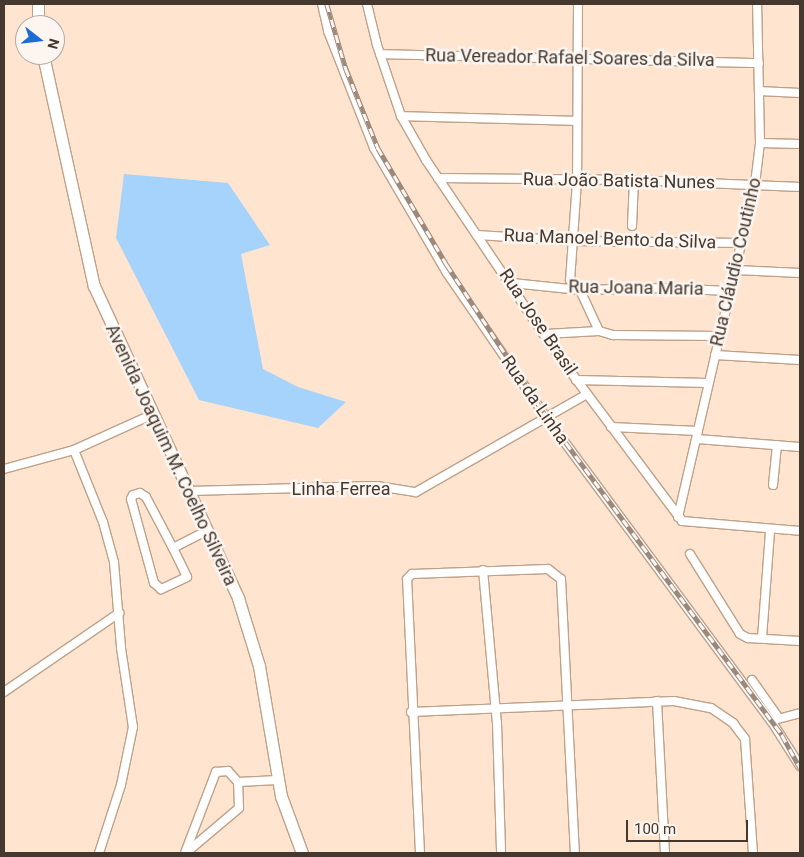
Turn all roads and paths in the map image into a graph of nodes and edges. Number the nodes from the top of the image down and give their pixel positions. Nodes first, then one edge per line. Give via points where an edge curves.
1 (322, 4) edge
2 (367, 4) edge
3 (578, 4) edge
4 (757, 4) edge
5 (380, 54) junction
6 (576, 58) junction
7 (759, 63) junction
8 (44, 65) edge
9 (759, 91) junction
10 (800, 93) edge
11 (402, 116) junction
12 (576, 121) junction
13 (760, 143) junction
14 (800, 144) edge
15 (438, 178) junction
16 (577, 180) junction
17 (634, 180) junction
18 (755, 184) junction
19 (800, 187) edge
20 (632, 226) dead end
21 (477, 235) junction
22 (574, 241) junction
23 (742, 243) junction
24 (736, 270) junction
25 (800, 273) edge
26 (512, 283) junction
27 (580, 290) junction
28 (730, 291) junction
29 (599, 330) junction
30 (545, 334) junction
31 (719, 336) junction
32 (715, 355) junction
33 (800, 360) edge
34 (576, 380) junction
35 (708, 383) junction
36 (586, 394) junction
37 (151, 415) junction
38 (546, 417) junction
39 (612, 427) junction
40 (698, 431) junction
41 (697, 439) junction
42 (777, 446) junction
43 (800, 447) edge
44 (74, 450) junction
45 (4, 469) edge
46 (773, 485) dead end
47 (189, 491) junction
48 (678, 517) junction
49 (207, 531) junction
50 (770, 531) junction
51 (800, 531) edge
52 (173, 548) junction
53 (690, 554) dead end
54 (484, 570) junction
55 (119, 613) junction
56 (762, 638) junction
57 (800, 640) edge
58 (752, 680) dead end
59 (4, 692) edge
60 (657, 701) junction
61 (568, 704) junction
62 (496, 710) junction
63 (411, 712) junction
64 (800, 713) edge
65 (775, 720) junction
66 (800, 766) edge
67 (278, 780) junction
68 (238, 782) junction
69 (299, 852) edge
70 (99, 853) edge
71 (186, 853) edge
72 (420, 853) edge
73 (501, 853) edge
74 (575, 853) edge
75 (665, 853) edge
76 (753, 853) edge

1 - 38 street, Rua da Linha via 328,31 374,148 447,274
2 - 5 street, Rua Jose Brasil
3 - 6 street
4 - 7 street, Rua Cláudio Coutinho
5 - 6 street, Rua Vereador Rafael Soares da Silva
5 - 11 street, Rua Jose Brasil
6 - 7 street, Rua Vereador Rafael Soares da Silva
6 - 12 street
7 - 9 street, Rua Cláudio Coutinho
8 - 37 main road, Avenida Joaquim M. Coelho Silveira via 94,286
9 - 10 street
9 - 13 street, Rua Cláudio Coutinho
11 - 12 street
11 - 15 street, Rua Jose Brasil
12 - 16 street
13 - 14 street
13 - 18 street, Rua Cláudio Coutinho
15 - 16 street, Rua João Batista Nunes
15 - 21 street, Rua Jose Brasil
16 - 17 street, Rua João Batista Nunes
16 - 22 street
17 - 18 street, Rua João Batista Nunes
17 - 20 street
18 - 19 street, Rua João Batista Nunes
18 - 23 street, Rua Cláudio Coutinho
21 - 22 street, Rua Manoel Bento da Silva
21 - 26 street, Rua Jose Brasil
22 - 23 street, Rua Manoel Bento da Silva
22 - 27 street via 570,280
23 - 24 street, Rua Cláudio Coutinho
24 - 25 street, Rua Manoel Bento da Silva
24 - 28 street, Rua Cláudio Coutinho
26 - 27 street, Rua Joana Maria
26 - 30 street, Rua Jose Brasil
27 - 28 street, Rua Joana Maria via 663,288
27 - 29 street
28 - 31 street, Rua Cláudio Coutinho
29 - 30 street
29 - 31 street via 614,335
30 - 34 street, Rua Jose Brasil
31 - 32 street, Rua Cláudio Coutinho
32 - 33 street
32 - 35 street, Rua Cláudio Coutinho
34 - 35 street
34 - 36 street, Rua Jose Brasil
35 - 40 street, Rua Cláudio Coutinho
36 - 38 street, Linha Ferrea
36 - 39 street, Rua Jose Brasil
37 - 44 street
37 - 47 main road, Avenida Joaquim M. Coelho Silveira
38 - 47 street, Linha Ferrea via 416,492 377,486
38 - 65 street, Rua da Linha
39 - 40 street
39 - 48 street, Rua Jose Brasil
40 - 41 street, Rua Cláudio Coutinho
41 - 42 street
41 - 48 street, Rua Cláudio Coutinho
42 - 43 street
42 - 46 street
44 - 45 street
44 - 55 street via 109,543
47 - 49 main road, Avenida Joaquim M. Coelho Silveira
48 - 50 street via 685,523
49 - 52 street
49 - 67 main road, Avenida Joaquim M. Coelho Silveira via 231,580 252,641
50 - 51 street
50 - 56 street
52 - 52 street via 146,496 137,493 131,496 154,583 161,589 188,576
53 - 56 street via 740,634
54 - 61 street via 548,569 561,579
54 - 62 street
54 - 63 street via 412,574 407,579
55 - 59 street
55 - 70 street via 120,648 133,735 121,786
56 - 57 street
58 - 65 street
60 - 61 street
60 - 75 street
60 - 76 street via 711,708 733,723 745,739
61 - 62 street
61 - 74 street
62 - 63 street
62 - 73 street
63 - 72 street
64 - 65 street
65 - 66 street, Rua da Linha
67 - 68 street
67 - 69 main road, Avenida Joaquim M. Coelho Silveira
68 - 71 street via 238,808
68 - 71 street via 228,771 221,770 213,775

